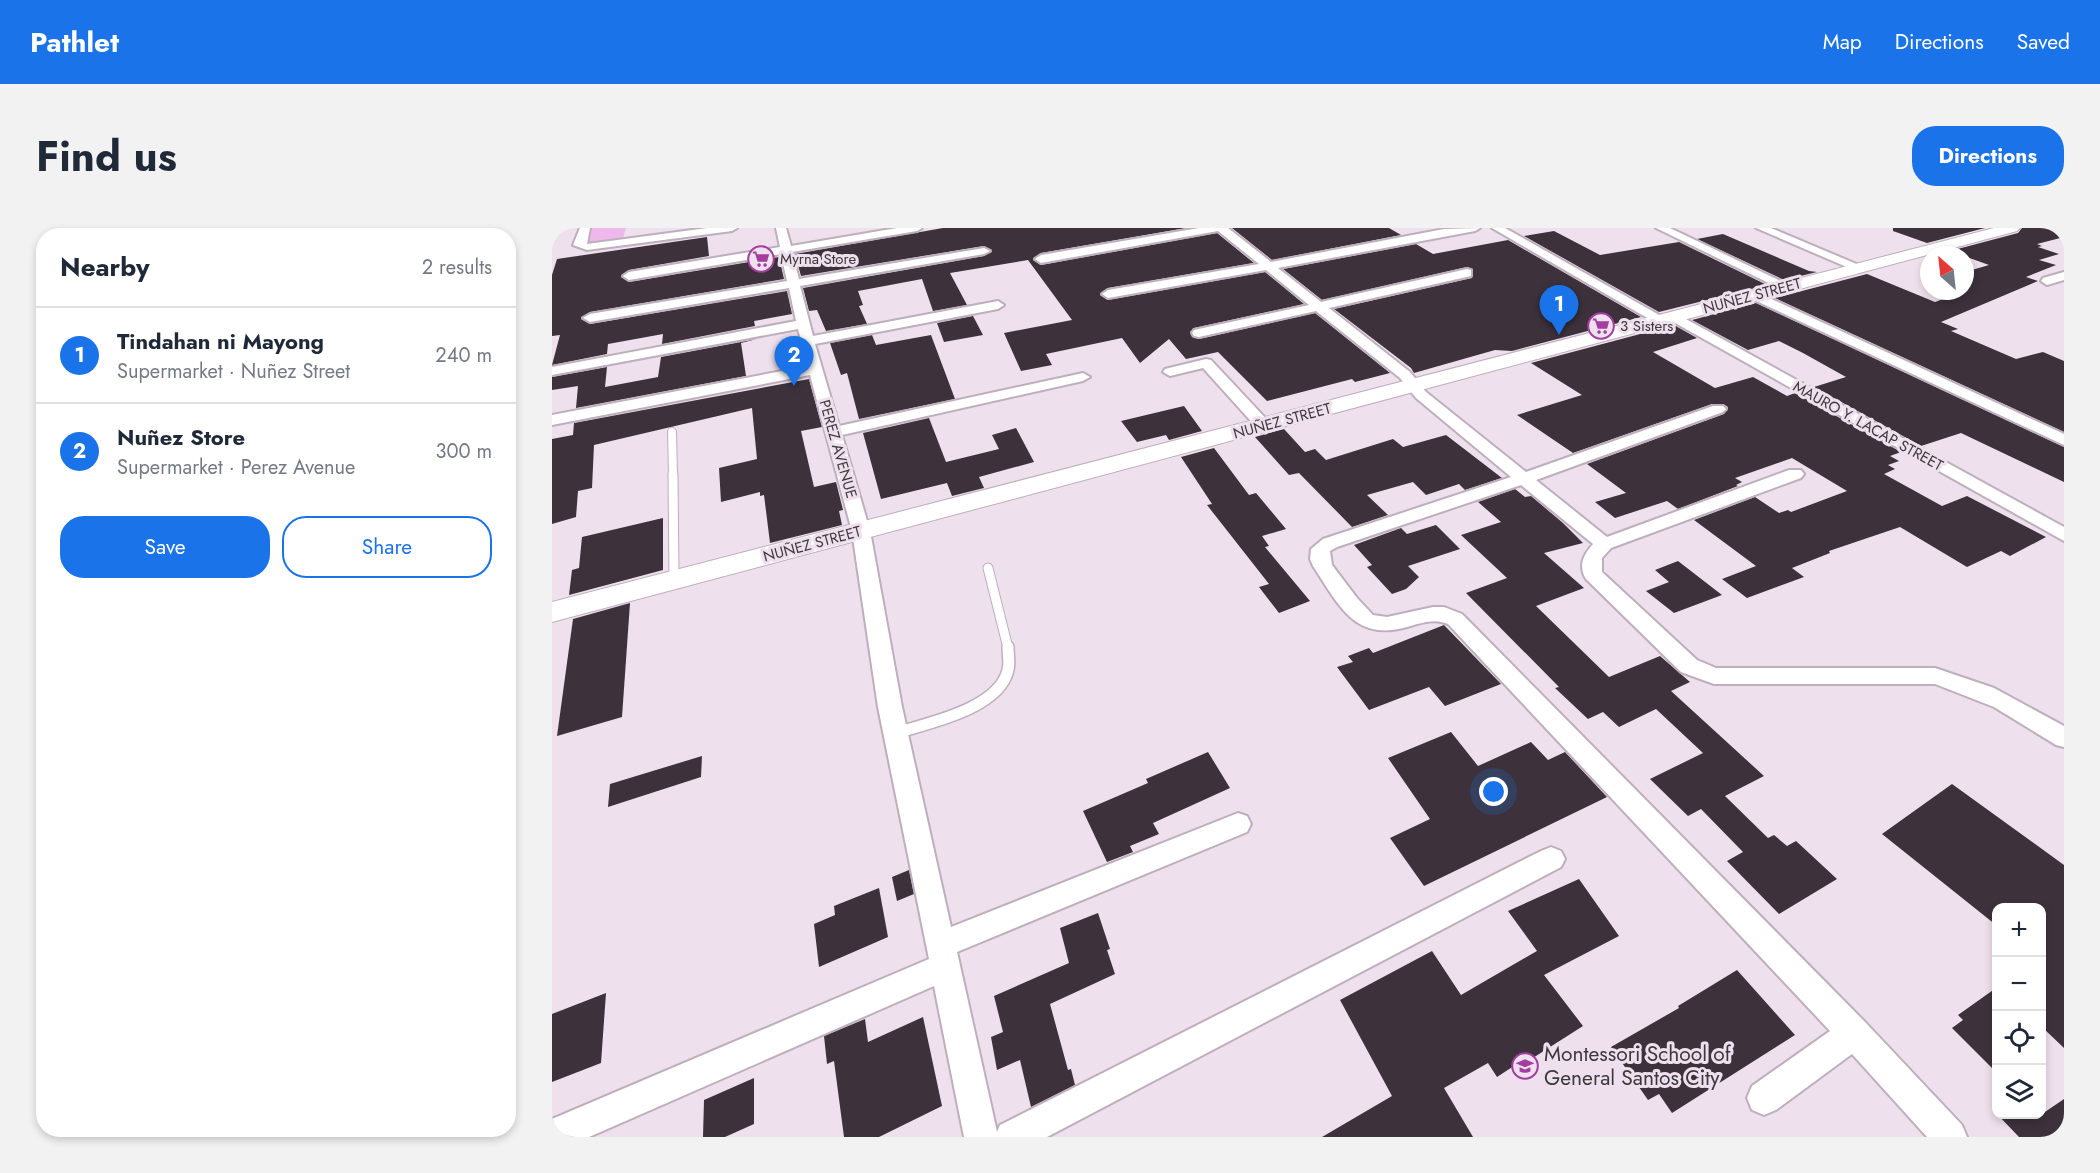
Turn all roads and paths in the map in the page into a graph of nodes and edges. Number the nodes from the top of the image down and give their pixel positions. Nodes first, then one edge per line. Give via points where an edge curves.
1 (585, 228) edge
2 (633, 228) edge
3 (732, 228) edge
4 (781, 228) edge
5 (917, 228) edge
6 (1245, 228) edge
7 (1475, 228) edge
8 (1497, 228) edge
9 (1661, 228) edge
10 (1761, 228) edge
11 (2012, 228) edge
12 (1222, 229) edge
13 (631, 242) junction
14 (785, 250) junction
15 (984, 251) dead end
16 (1041, 259) dead end
17 (1268, 266) junction
18 (1860, 268) junction
19 (1467, 273) dead end
20 (629, 276) dead end
21 (2064, 276) edge
22 (2047, 281) dead end
23 (793, 282) junction
24 (1787, 287) junction
25 (1108, 294) dead end
26 (1754, 295) junction
27 (998, 305) dead end
28 (1320, 307) junction
29 (590, 318) dead end
30 (1667, 318) junction
31 (803, 324) junction
32 (1199, 333) dead end
33 (808, 341) junction
34 (816, 369) junction
35 (552, 371) edge
36 (1170, 372) dead end
37 (1083, 377) dead end
38 (1413, 385) junction
39 (1718, 409) dead end
40 (552, 420) edge
41 (1264, 426) junction
42 (672, 432) dead end
43 (833, 432) junction
44 (2064, 440) edge
45 (1795, 474) dead end
46 (1523, 479) junction
47 (861, 531) junction
48 (2064, 535) edge
49 (1604, 544) junction
50 (988, 568) dead end
51 (674, 580) junction
52 (552, 612) edge
53 (896, 733) junction
54 (2064, 738) edge
55 (1238, 824) dead end
56 (1551, 859) dead end
57 (942, 956) junction
58 (1854, 1033) junction
59 (1764, 1098) dead end
60 (552, 1136) edge
61 (981, 1137) edge
62 (1012, 1137) edge
63 (1950, 1137) edge

1 - 13 street via 580,246
2 - 13 street
3 - 13 street
4 - 14 street, PEREZ AVENUE
5 - 14 street
6 - 12 street
7 - 17 street
8 - 30 street, MAURO Y. LACAP STREET
9 - 24 street
10 - 18 street
11 - 18 street, NUÑEZ STREET
12 - 16 street
12 - 17 street
14 - 20 street
14 - 23 street, PEREZ AVENUE
15 - 23 street
17 - 25 street
17 - 28 street
18 - 24 street, NUÑEZ STREET
19 - 28 street
21 - 22 street
23 - 29 street
23 - 31 street, PEREZ AVENUE
24 - 26 street, NUÑEZ STREET
26 - 30 street, NUÑEZ STREET
26 - 44 street
27 - 33 street
28 - 32 street
28 - 38 street
30 - 38 street, NUÑEZ STREET
30 - 48 street, MAURO Y. LACAP STREET
31 - 33 street, PEREZ AVENUE
31 - 35 street
33 - 34 street, PEREZ AVENUE
34 - 40 street
34 - 43 street, PEREZ AVENUE
36 - 41 street via 1206,363
37 - 43 street
38 - 41 street, NUÑEZ STREET
38 - 46 street
39 - 46 street
41 - 47 street, NUÑEZ STREET
42 - 51 lane
43 - 47 street, PEREZ AVENUE
45 - 49 street
46 - 49 street
46 - 58 street via 1330,543 1321,549 1320,559 1363,617 1375,624 1438,612 1455,619
47 - 51 street, NUÑEZ STREET
47 - 53 street, PEREZ AVENUE
49 - 54 street via 1590,561 1593,575 1689,666 1714,676 1935,676 1965,683 1997,698
50 - 53 lane via 1007,645 1008,671 1002,685 975,706
51 - 52 street, NUÑEZ STREET
53 - 57 street, PEREZ AVENUE
55 - 57 street
56 - 62 street
57 - 60 street
57 - 61 street, PEREZ AVENUE
58 - 59 street
58 - 63 street

